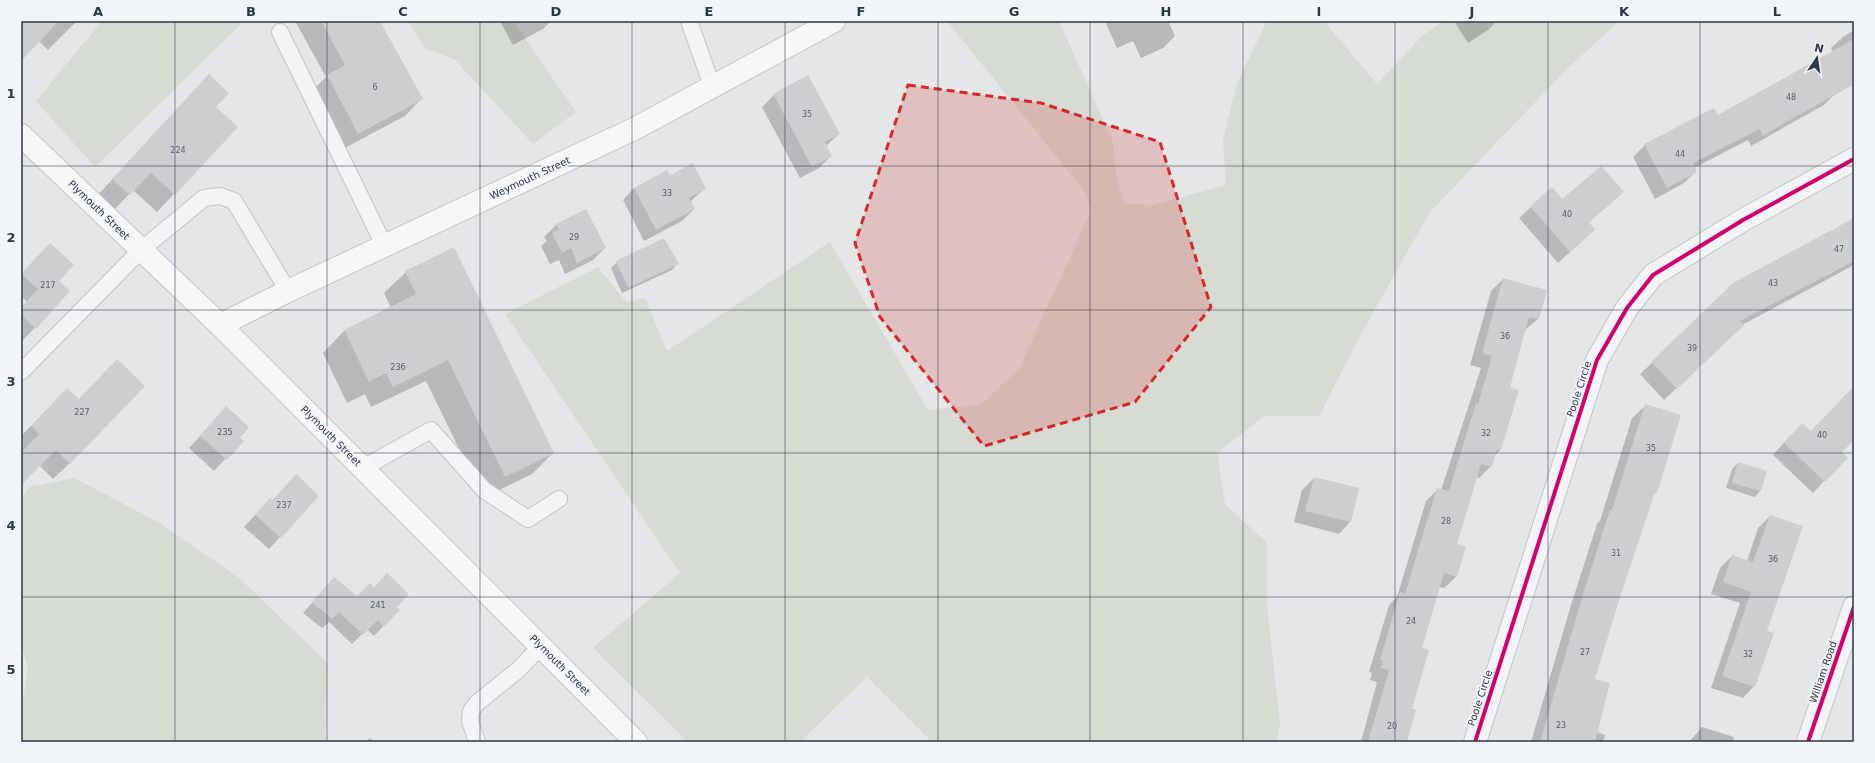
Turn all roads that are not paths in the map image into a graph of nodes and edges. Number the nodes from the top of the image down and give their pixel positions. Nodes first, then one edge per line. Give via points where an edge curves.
1 (689, 21) edge
2 (834, 21) edge
3 (280, 32) dead end
4 (712, 86) junction
5 (21, 135) edge
6 (1854, 159) edge
7 (385, 247) junction
8 (141, 250) junction
9 (288, 291) junction
10 (220, 325) junction
11 (21, 372) edge
12 (363, 468) junction
13 (559, 499) dead end
14 (1854, 607) edge
15 (541, 646) junction
16 (477, 742) edge
17 (636, 742) edge
18 (1475, 742) edge
19 (1808, 742) edge

1 - 4 lane
2 - 4 main road, Weymouth Street
3 - 7 lane
4 - 7 main road, Weymouth Street via 636,128
5 - 8 main road, Plymouth Street
6 - 18 street, Poole Circle via 1744,220 1653,275 1627,308 1597,360
7 - 9 main road, Weymouth Street
8 - 9 lane via 204,198 220,196 234,201
8 - 10 main road, Plymouth Street
8 - 11 lane
9 - 10 main road, Weymouth Street
10 - 12 main road, Plymouth Street
12 - 13 lane via 432,430 484,490 528,519
12 - 15 main road, Plymouth Street
14 - 19 street, William Road
15 - 16 lane via 471,711 470,721
15 - 17 main road, Plymouth Street

